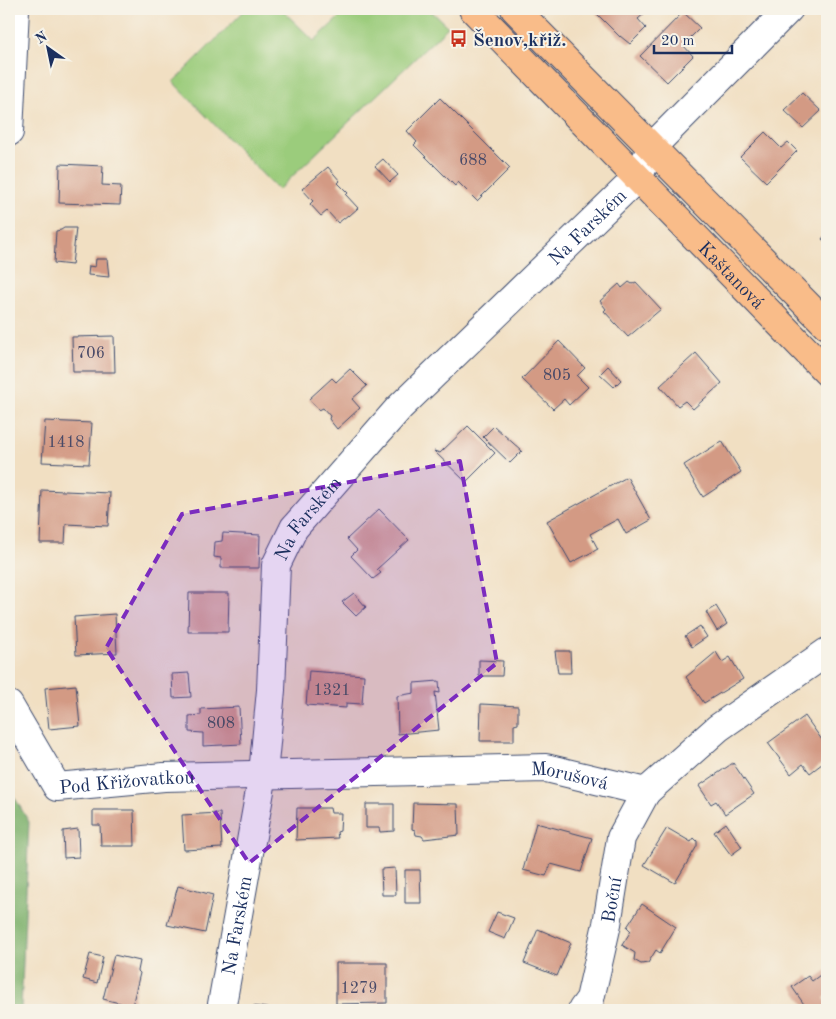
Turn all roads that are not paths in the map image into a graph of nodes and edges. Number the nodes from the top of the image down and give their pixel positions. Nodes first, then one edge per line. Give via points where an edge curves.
1 (15, 9) edge
2 (473, 9) edge
3 (514, 9) edge
4 (788, 9) edge
5 (9, 132) edge
6 (652, 147) junction
7 (638, 176) junction
8 (827, 325) edge
9 (827, 372) edge
10 (827, 652) edge
11 (9, 704) edge
12 (263, 774) junction
13 (646, 792) junction
14 (220, 1010) edge
15 (582, 1010) edge

1 - 5 street
2 - 7 main road, Kaštanová
3 - 6 main road, Kaštanová
4 - 6 street
6 - 7 street
6 - 8 main road, Kaštanová
7 - 9 main road, Kaštanová
7 - 12 street, Na Farském via 399,408 294,528 276,565
10 - 13 street via 718,728
11 - 12 street, Pod Křižovatkou via 57,787 164,777
12 - 13 street, Morušová via 546,768
12 - 14 street, Na Farském
13 - 15 street, Boční via 621,838 607,924 590,999

